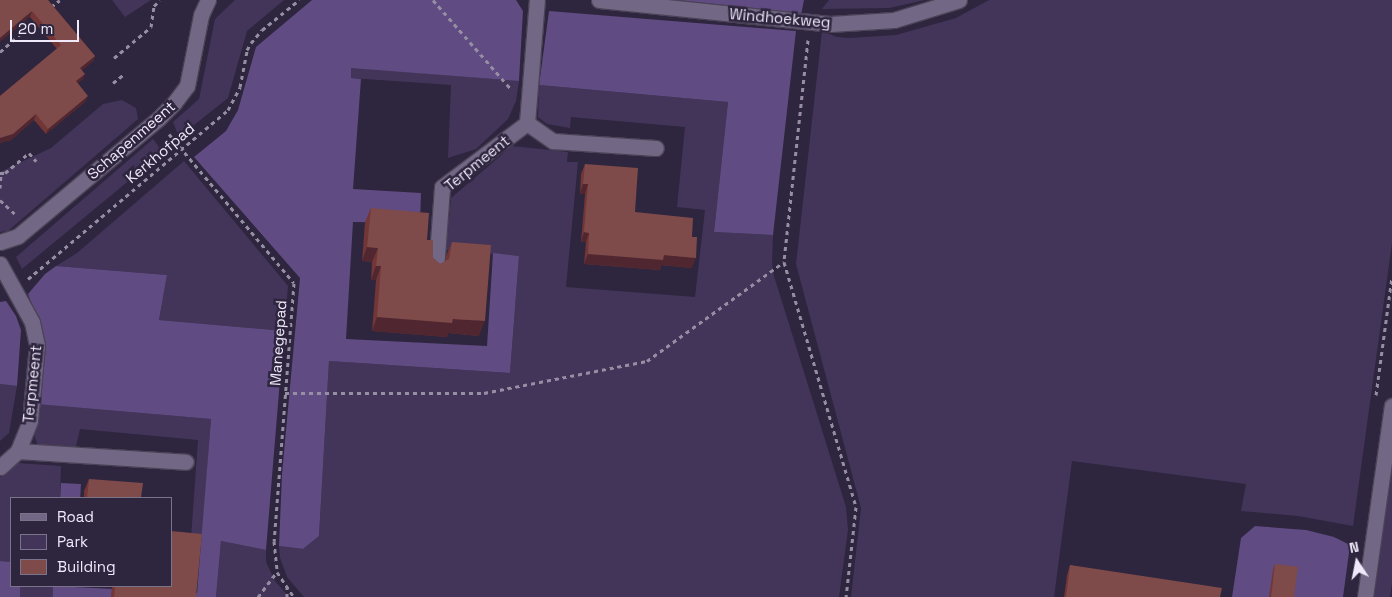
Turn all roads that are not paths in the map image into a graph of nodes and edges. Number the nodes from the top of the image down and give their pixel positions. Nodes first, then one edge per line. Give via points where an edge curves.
1 (208, 0) edge
2 (537, 0) edge
3 (599, 0) edge
4 (959, 0) edge
5 (527, 123) junction
6 (656, 148) dead end
7 (0, 242) edge
8 (0, 264) edge
9 (436, 269) edge
10 (1392, 406) edge
11 (18, 451) junction
12 (186, 462) dead end
13 (0, 467) edge
14 (1365, 597) edge

1 - 7 street, Schapenmeent via 201,15 187,86 174,104 18,236
2 - 5 street
3 - 4 street, Windhoekweg via 830,24 894,20
5 - 6 street via 553,141
5 - 9 street, Terpmeent via 442,187
8 - 11 street, Terpmeent via 33,326 37,346 30,421
10 - 14 street
11 - 12 street
11 - 13 street, Terpmeent

